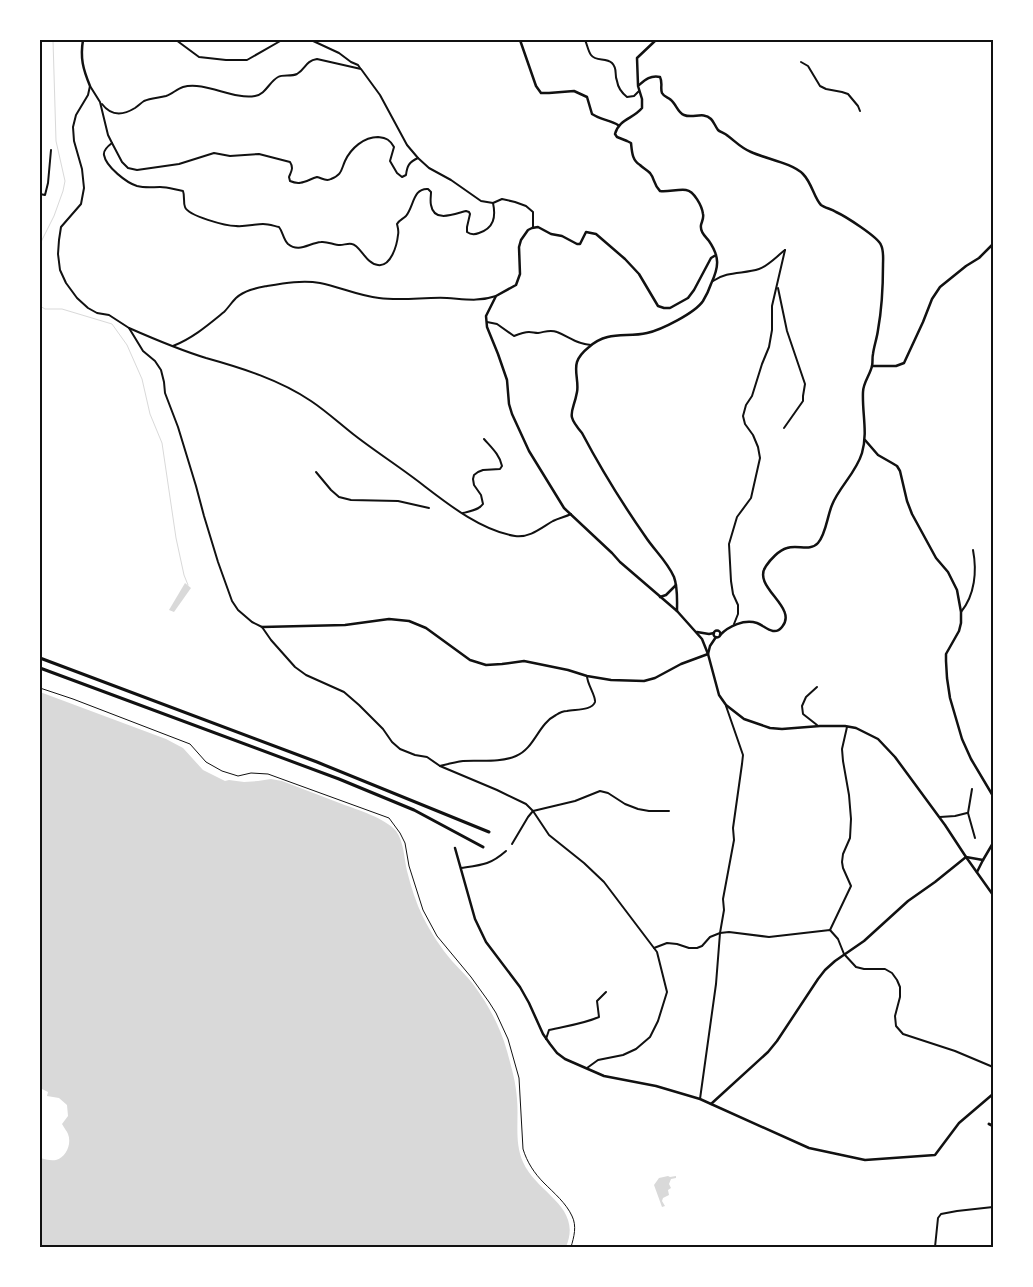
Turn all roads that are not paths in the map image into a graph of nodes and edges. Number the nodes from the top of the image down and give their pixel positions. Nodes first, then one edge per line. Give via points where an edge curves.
1 (83, 40) edge
2 (176, 40) edge
3 (282, 40) edge
4 (310, 40) edge
5 (520, 40) edge
6 (585, 40) edge
7 (656, 40) edge
8 (801, 62) dead end
9 (361, 69) junction
10 (90, 86) junction
11 (638, 86) junction
12 (639, 91) junction
13 (100, 102) junction
14 (860, 111) dead end
15 (618, 125) junction
16 (112, 143) junction
17 (50, 150) dead end
18 (418, 158) junction
19 (40, 194) edge
20 (493, 203) junction
21 (532, 228) junction
22 (993, 244) edge
23 (716, 255) junction
24 (713, 281) junction
25 (777, 286) junction
26 (496, 296) junction
27 (486, 322) junction
28 (128, 328) junction
29 (591, 345) junction
30 (173, 346) junction
31 (872, 366) junction
32 (784, 428) dead end
33 (484, 439) dead end
34 (865, 440) junction
35 (316, 472) dead end
36 (429, 508) dead end
37 (463, 513) junction
38 (571, 514) junction
39 (973, 550) dead end
40 (676, 585) junction
41 (660, 597) junction
42 (677, 611) junction
43 (961, 612) junction
44 (734, 624) junction
45 (262, 627) junction
46 (697, 632) junction
47 (714, 633) junction
48 (720, 634) junction
49 (716, 637) junction
50 (708, 654) junction
51 (40, 658) edge
52 (40, 668) edge
53 (587, 676) junction
54 (816, 687) dead end
55 (40, 688) edge
56 (726, 705) junction
57 (818, 726) junction
58 (847, 727) junction
59 (440, 766) junction
60 (972, 789) dead end
61 (993, 796) edge
62 (669, 810) dead end
63 (533, 812) junction
64 (968, 813) junction
65 (938, 817) junction
66 (489, 832) dead end
67 (975, 838) dead end
68 (512, 844) dead end
69 (993, 844) edge
70 (483, 847) dead end
71 (455, 848) dead end
72 (506, 850) dead end
73 (966, 857) junction
74 (984, 860) junction
75 (461, 868) junction
76 (977, 872) junction
77 (993, 895) edge
78 (830, 930) junction
79 (720, 933) junction
80 (654, 948) junction
81 (844, 954) junction
82 (606, 992) dead end
83 (546, 1038) junction
84 (993, 1067) edge
85 (587, 1068) junction
86 (993, 1094) edge
87 (700, 1099) junction
88 (711, 1104) junction
89 (993, 1208) edge
90 (571, 1247) edge
91 (935, 1247) edge

1 - 10 street via 82,64
2 - 3 street via 199,57 226,60 247,60
4 - 9 street via 339,53
5 - 15 street via 541,93 574,90 587,97 592,114
6 - 12 street via 591,55 606,60 617,70 616,80 622,93 628,97
7 - 11 street via 637,58
8 - 14 street via 808,66 820,86 848,94
9 - 13 street via 317,59 307,62 297,74 278,77 256,96 184,87 144,101 130,111 114,114
9 - 18 street
10 - 13 street
10 - 28 street via 73,127 84,188 81,204 62,227 58,254 60,270 77,298 88,308 109,315
11 - 12 street
11 - 31 street via 647,78 660,77 662,93 672,100 681,114 706,116 739,146 797,169 810,180 821,205 838,212 878,239 882,247 883,294
12 - 15 street via 642,108
13 - 16 street
15 - 23 street via 617,137 631,143 633,158 650,173 660,191 692,192 703,211 702,233
16 - 18 street via 122,162 137,170 179,164 214,153 230,156 259,154 290,162 292,170 288,177 296,184 317,177 325,181 332,179 343,170 352,150 369,138 390,140 394,147 390,161 402,177 412,160
16 - 20 street via 104,151 104,156 118,174 144,188 183,191 185,207 195,215 234,226 264,224 279,227 285,240 296,248 322,242 352,244 376,265 388,262 399,233 398,221 406,216 420,190 431,192 430,203 438,215 468,212 467,232 475,235 491,225 495,210
17 - 19 street via 48,182 45,195
18 - 20 street via 481,201
20 - 21 street via 502,200 526,206 533,212
21 - 23 street via 562,236 577,244 586,232 596,234 639,274 658,306 664,308 688,298 711,258
21 - 26 street via 521,240 520,274 516,285
22 - 31 street via 940,287 904,363
23 - 24 street via 717,271
24 - 25 street via 727,274 762,268 785,250
24 - 29 street via 700,306 665,326 645,334 609,336
25 - 32 street via 787,331 805,384 803,401
25 - 44 street via 769,348 743,416 760,458 751,498 737,517 729,544 731,581 738,605
26 - 27 street
26 - 30 street via 472,300 378,298 303,282 253,288 238,296 206,326
27 - 29 street via 497,324 514,336 550,330 574,342
27 - 38 street via 507,380 512,414 529,451
28 - 30 street
28 - 45 street via 161,370 164,393 178,427 232,600 238,610
29 - 40 street via 577,362 578,383 571,416 646,538 668,566
30 - 37 street via 282,385 311,401
31 - 34 street via 863,391
33 - 37 street via 502,466 474,475 474,485 483,504
34 - 43 street via 878,455 892,462 900,471 912,514 936,558 954,581
34 - 44 street via 858,463 832,505 819,542 810,548 794,546 781,550 765,567 764,579 786,615 782,628 772,631 758,623
35 - 36 street via 338,497 398,501
37 - 38 street via 472,520 515,536 534,533
38 - 41 street
39 - 43 street via 975,574 972,590 968,604
40 - 41 street
40 - 42 street
41 - 42 street
42 - 46 street
43 - 61 street via 959,631 946,654 950,698 962,739
44 - 48 street
45 - 53 street via 345,625 389,619 409,621 426,628 470,660 486,665 524,661
45 - 59 street via 295,667 344,692 400,749 427,757
46 - 47 street
46 - 50 street
47 - 48 street via 718,631
47 - 49 street
48 - 49 street
49 - 50 street
50 - 53 street via 644,681
50 - 56 street via 719,695
51 - 66 highway via 317,762
52 - 70 highway via 414,810
53 - 59 street via 595,698 592,706 562,712 548,719 517,756
54 - 57 street via 802,706 804,714
55 - 90 street via 190,744 206,762 222,771 238,776 268,774 389,818 402,836 418,896 432,928 489,1002 508,1039 519,1078 526,1160 572,1216 575,1234
56 - 57 street via 744,719 770,728
56 - 79 street via 743,755
57 - 58 street
58 - 65 street via 867,733 886,746
58 - 78 street via 842,760 851,819 850,838 842,862 851,886
59 - 63 street via 526,804
60 - 64 street
62 - 63 street via 649,812 638,809 600,791
63 - 68 street
63 - 80 street via 549,835 604,882
64 - 65 street
64 - 67 street
65 - 73 street
69 - 74 street
71 - 75 street
72 - 75 street via 489,863
73 - 74 street
73 - 76 street
73 - 81 street
74 - 76 street
75 - 83 street via 480,932 520,987
76 - 77 street
78 - 79 street via 769,937
78 - 81 street
79 - 80 street via 697,948 667,943
79 - 87 street
80 - 85 street via 667,992 650,1037 636,1049 598,1060
81 - 84 street via 856,967 885,969 892,973 900,987 896,1026 903,1034
81 - 88 street via 818,979 768,1052
82 - 83 street via 597,1001 599,1016 549,1030
83 - 85 street via 565,1059
85 - 87 street via 604,1076
86 - 88 street via 959,1123 934,1155 865,1160 808,1148
87 - 88 street
89 - 91 street via 941,1214

